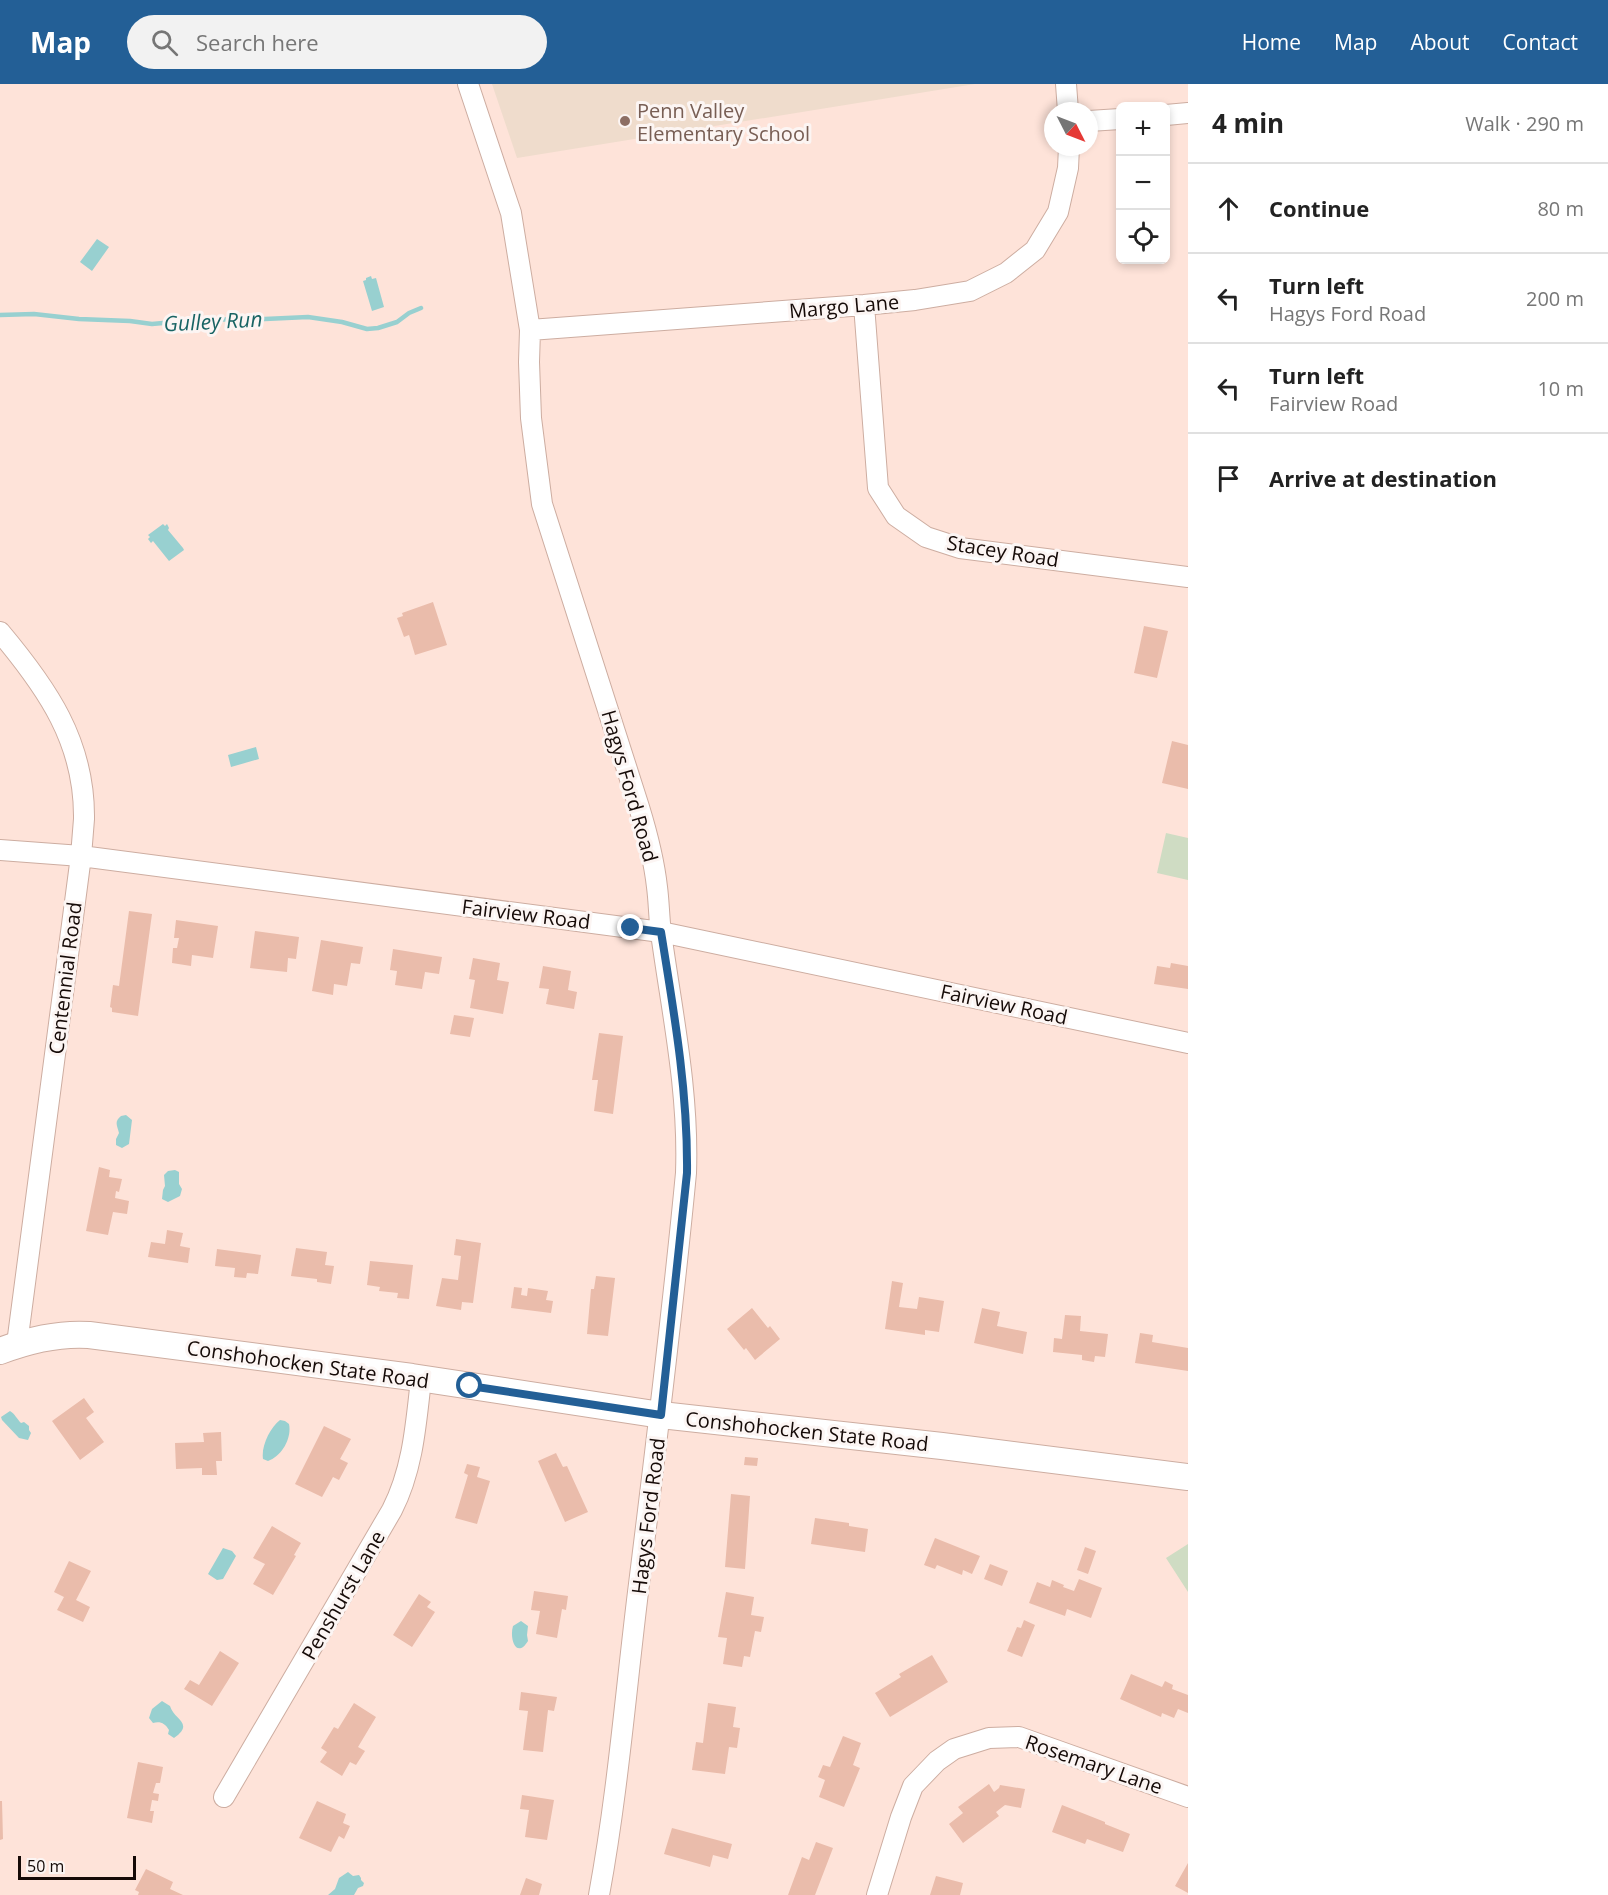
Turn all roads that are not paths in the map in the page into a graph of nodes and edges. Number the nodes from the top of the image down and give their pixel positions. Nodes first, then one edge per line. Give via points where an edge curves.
1 (468, 84) edge
2 (1065, 84) edge
3 (1067, 102) edge
4 (1188, 113) edge
5 (1170, 115) edge
6 (1116, 119) edge
7 (1098, 121) edge
8 (1068, 156) edge
9 (864, 305) junction
10 (530, 330) junction
11 (1188, 577) edge
12 (0, 632) edge
13 (0, 850) edge
14 (81, 856) junction
15 (661, 932) junction
16 (1188, 1043) edge
17 (8, 1347) edge
18 (421, 1379) junction
19 (661, 1415) junction
20 (1188, 1477) edge
21 (224, 1797) dead end
22 (1188, 1797) edge
23 (599, 1895) edge
24 (877, 1895) edge

1 - 10 street, Hagys Ford Road via 511,213
2 - 3 street
4 - 5 street
6 - 7 street
8 - 9 street, Margo Lane via 1058,212 1035,250 1006,273 970,291
9 - 10 street, Margo Lane
9 - 11 street, Stacey Road via 878,488 896,516 926,537 960,548
10 - 15 street, Hagys Ford Road via 531,418 542,504 651,847
12 - 14 street, Centennial Road via 32,669 70,742 82,793
13 - 14 street, Fairview Road
14 - 15 street, Fairview Road
14 - 17 street, Centennial Road
15 - 16 street, Fairview Road
15 - 19 street, Hagys Ford Road via 687,1134 687,1173
17 - 18 main road, Conshohocken State Road via 53,1336 89,1335
18 - 19 main road, Conshohocken State Road
18 - 21 street, Penshurst Lane via 413,1446 401,1492
19 - 20 main road, Conshohocken State Road
19 - 23 street, Hagys Ford Road
22 - 24 street, Rosemary Lane via 1018,1737 971,1743 937,1761 913,1786

